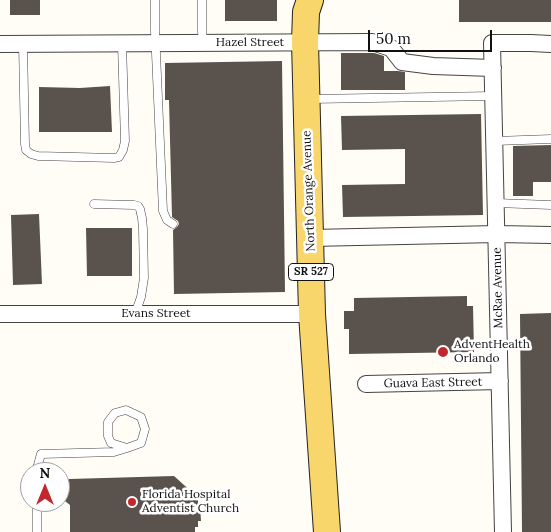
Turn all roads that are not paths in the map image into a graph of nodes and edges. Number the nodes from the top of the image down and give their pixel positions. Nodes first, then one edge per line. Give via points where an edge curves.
1 (155, 0) edge
2 (202, 0) edge
3 (310, 0) edge
4 (305, 42) junction
5 (203, 43) junction
6 (0, 44) edge
7 (23, 44) junction
8 (122, 44) junction
9 (156, 44) junction
10 (551, 44) edge
11 (493, 68) junction
12 (493, 96) junction
13 (307, 99) junction
14 (551, 140) edge
15 (494, 141) junction
16 (496, 203) junction
17 (94, 204) dead end
18 (551, 205) edge
19 (173, 224) dead end
20 (497, 234) junction
21 (551, 234) edge
22 (311, 238) junction
23 (0, 314) edge
24 (135, 314) junction
25 (312, 314) junction
26 (500, 381) junction
27 (366, 384) dead end
28 (127, 448) junction
29 (39, 462) edge
30 (37, 512) edge
31 (37, 532) edge
32 (327, 532) edge
33 (503, 532) edge

1 - 9 lane
2 - 5 lane
3 - 4 main road, North Orange Avenue / SR 527 via 306,12
4 - 5 street, Hazel Street
4 - 11 street, Hazel Street via 372,42 391,48 402,62
4 - 13 main road, North Orange Avenue / SR 527
5 - 9 street, Hazel Street
6 - 7 street, Hazel Street
7 - 8 street, Hazel Street
7 - 8 lane via 26,150 38,156 114,158 119,157 125,141
8 - 9 street, Hazel Street
9 - 19 lane via 164,211 167,220
10 - 11 street, McRae Avenue via 492,43
11 - 12 street, McRae Avenue
12 - 13 lane
12 - 15 street, McRae Avenue
13 - 22 main road, North Orange Avenue / SR 527
14 - 15 lane
15 - 16 street, McRae Avenue
16 - 18 lane
16 - 20 street, McRae Avenue
17 - 24 lane via 134,204 140,209 144,278
20 - 21 street
20 - 22 street
20 - 26 street, McRae Avenue
22 - 25 main road, North Orange Avenue / SR 527
23 - 24 street, Evans Street
24 - 25 street, Evans Street
25 - 32 main road, North Orange Avenue / SR 527
26 - 27 street, Guava East Street
26 - 33 street, McRae Avenue
28 - 28 lane via 141,443 145,429 141,417 126,410 115,413 108,422 108,436 112,443
28 - 29 lane via 114,452 42,454
30 - 31 lane

